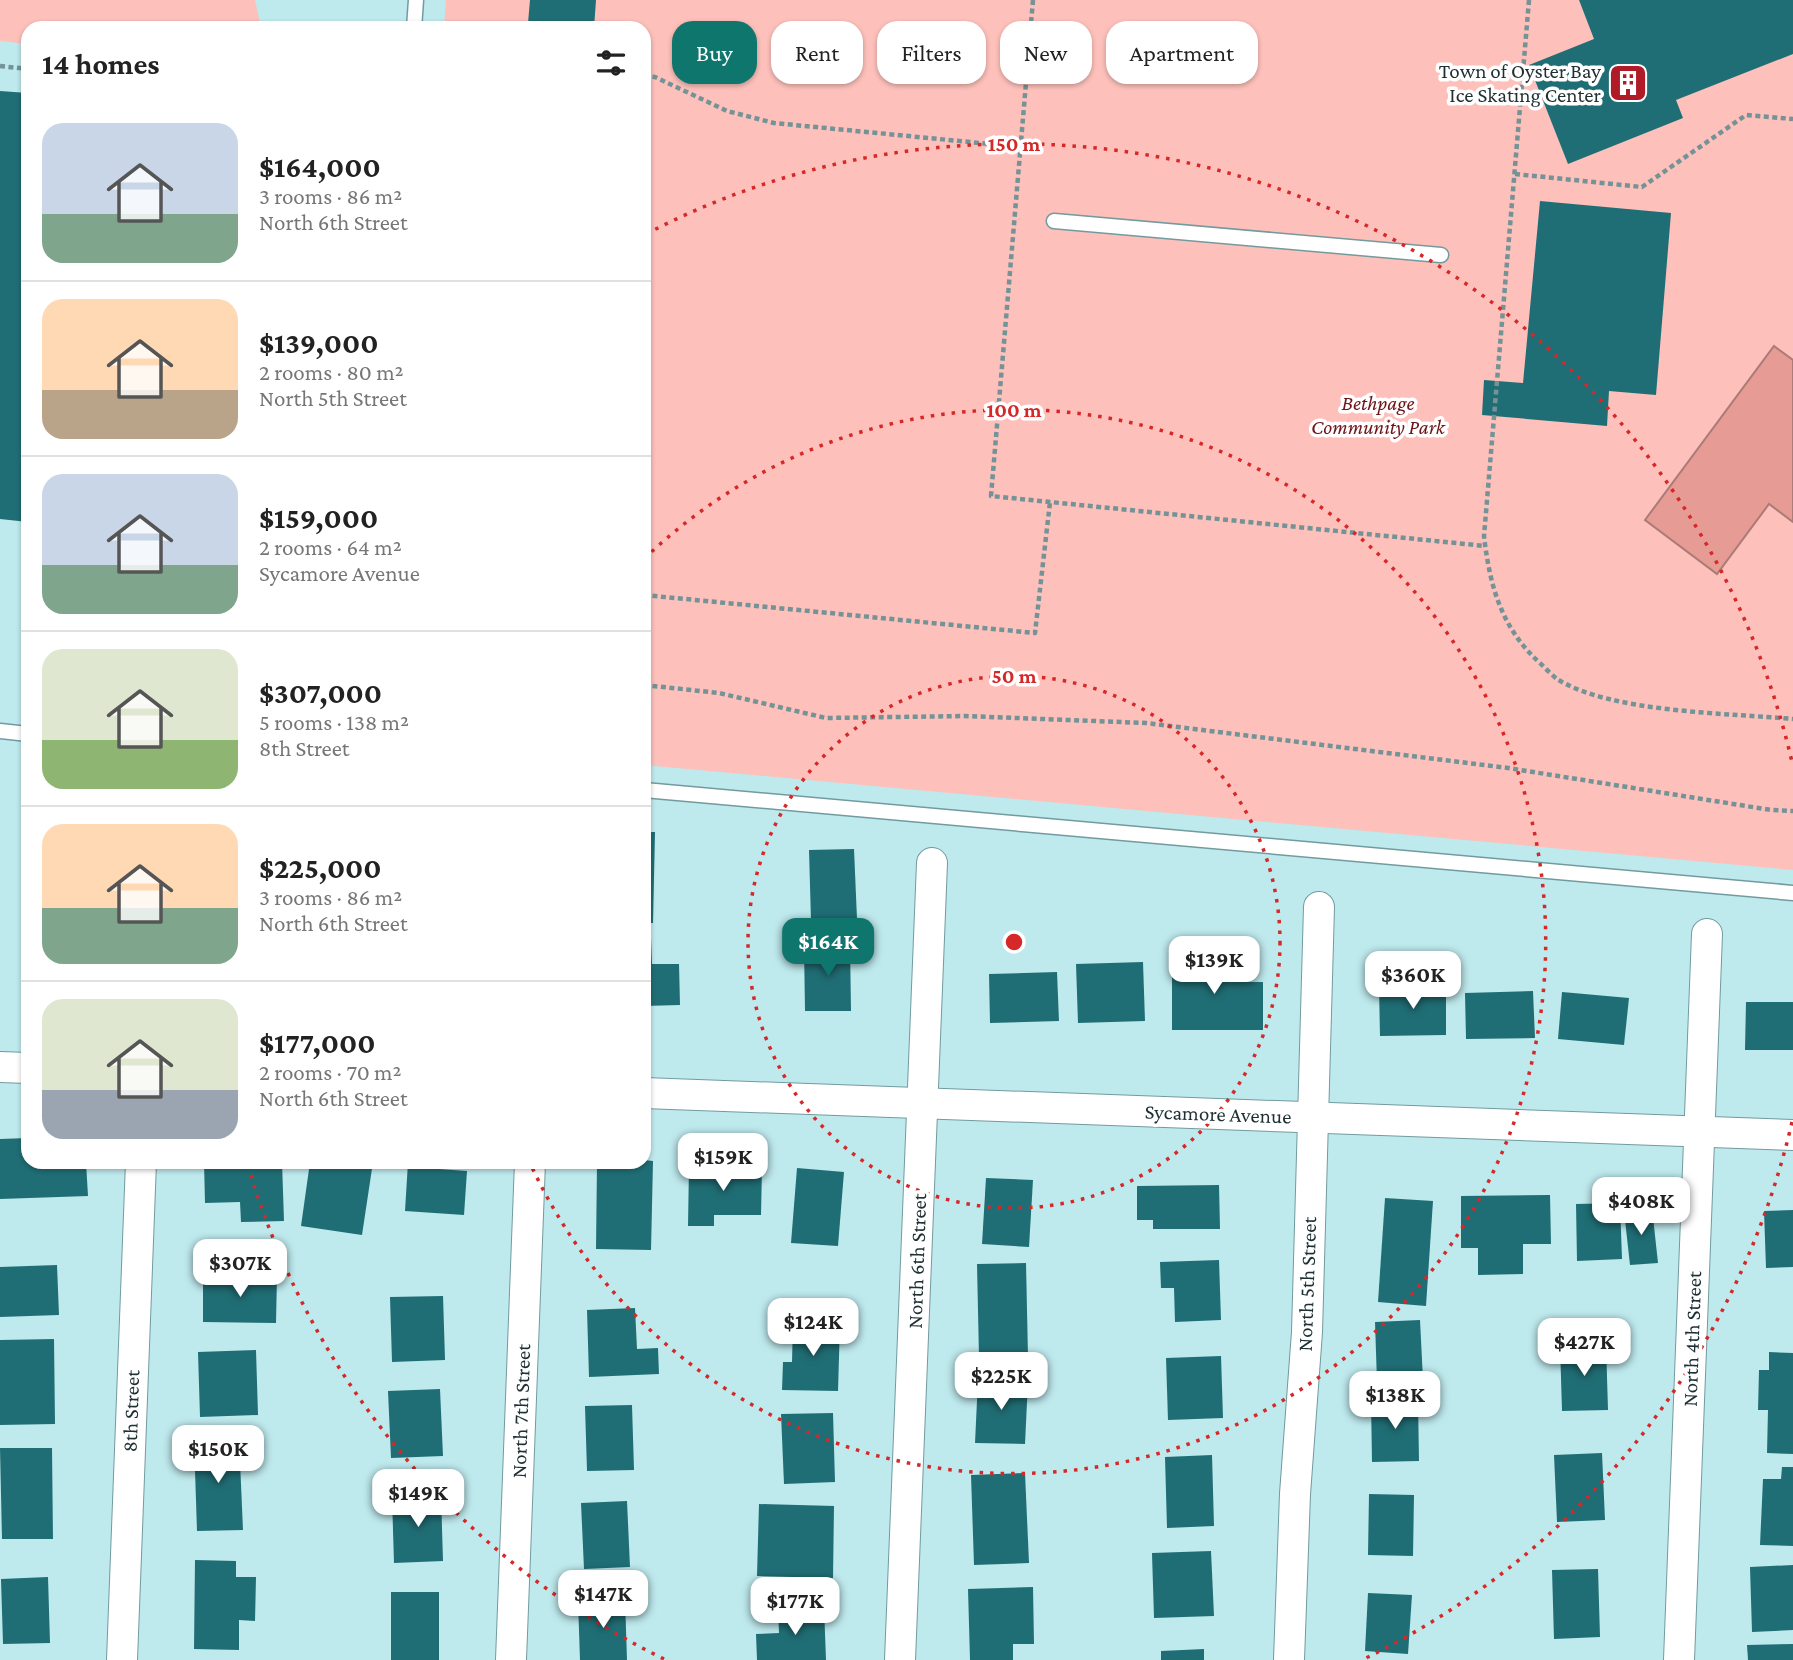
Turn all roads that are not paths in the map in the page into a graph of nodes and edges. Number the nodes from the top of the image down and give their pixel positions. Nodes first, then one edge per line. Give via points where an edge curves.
1 (416, 0) edge
2 (414, 21) edge
3 (1054, 220) dead end
4 (1441, 256) dead end
5 (0, 731) edge
6 (21, 733) edge
7 (651, 791) edge
8 (932, 863) dead end
9 (1793, 893) edge
10 (1319, 907) dead end
11 (1707, 934) dead end
12 (0, 1067) edge
13 (21, 1068) edge
14 (651, 1093) edge
15 (922, 1103) junction
16 (1312, 1118) junction
17 (1700, 1132) junction
18 (1793, 1135) edge
19 (141, 1169) edge
20 (530, 1169) edge
21 (122, 1660) edge
22 (511, 1660) edge
23 (900, 1660) edge
24 (1289, 1660) edge
25 (1679, 1660) edge

1 - 2 lane
3 - 4 lane
5 - 6 lane
7 - 9 lane
8 - 15 street, North 6th Street
10 - 16 street, North 5th Street
11 - 17 street, North 4th Street
12 - 13 street
14 - 15 street, Sycamore Avenue
15 - 16 street, Sycamore Avenue
15 - 23 street, North 6th Street
16 - 17 street, Sycamore Avenue
16 - 24 street, North 5th Street via 1307,1332
17 - 18 street, Sycamore Avenue
17 - 25 street, North 4th Street
19 - 21 street, 8th Street
20 - 22 street, North 7th Street

